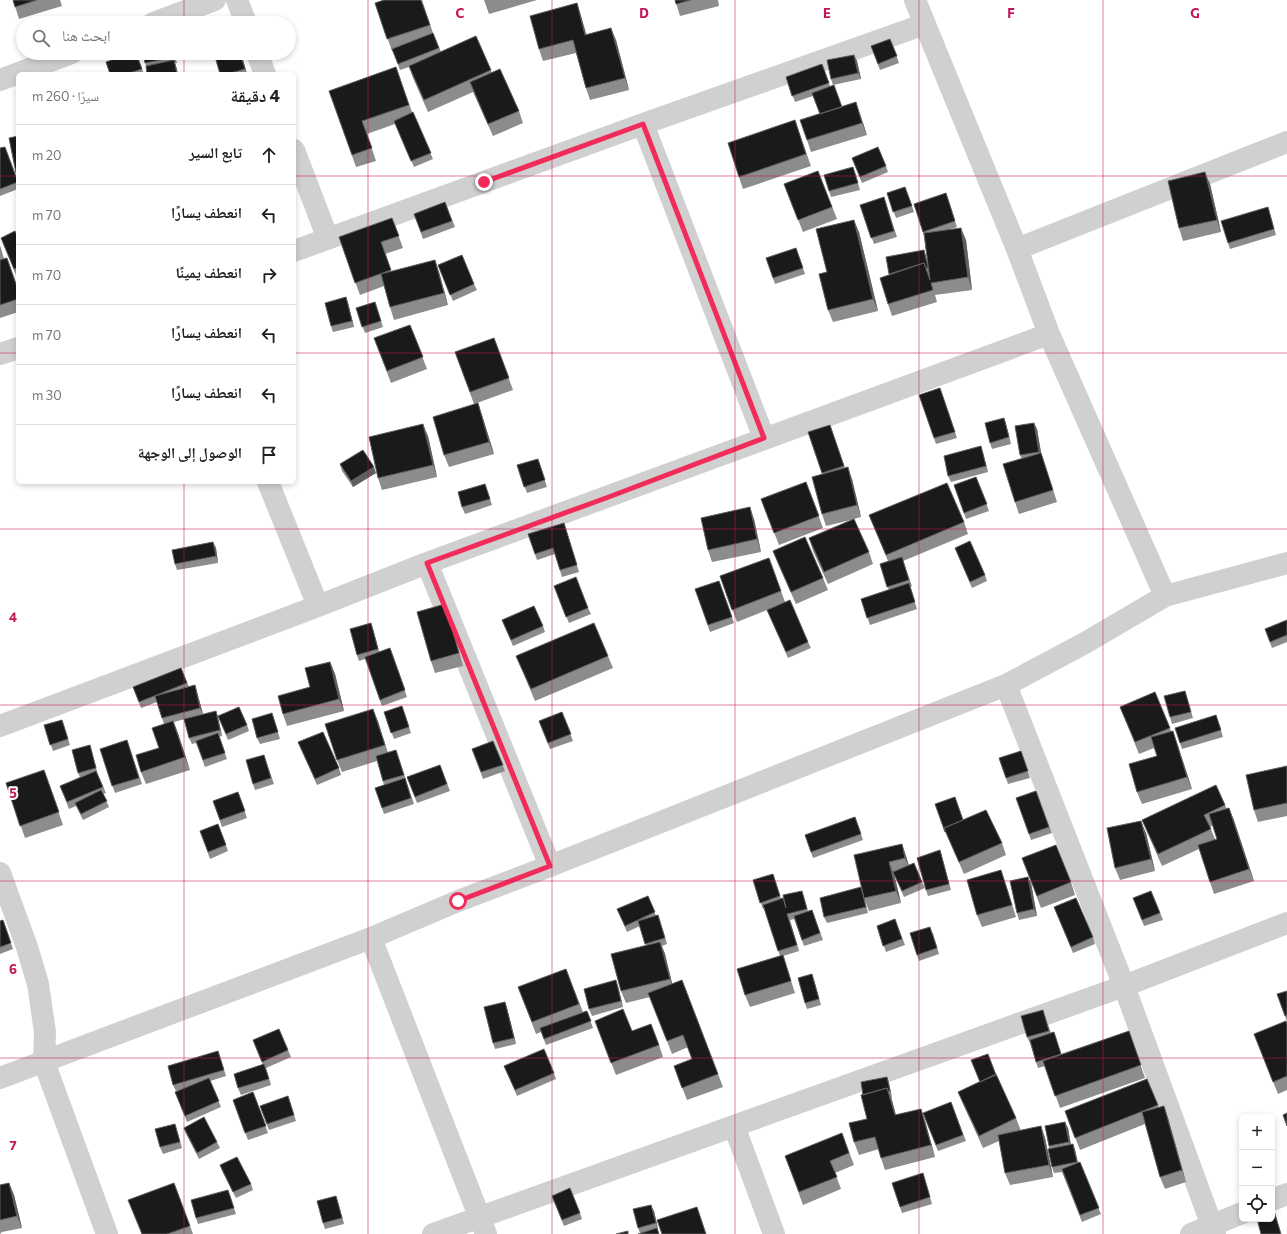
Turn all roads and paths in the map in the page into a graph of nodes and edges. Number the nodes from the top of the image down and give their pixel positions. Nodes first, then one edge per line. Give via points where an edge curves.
1 (215, 0) edge
2 (237, 0) edge
3 (915, 0) edge
4 (172, 16) edge
5 (243, 16) edge
6 (925, 24) junction
7 (53, 60) edge
8 (260, 60) edge
9 (21, 72) edge
10 (264, 72) edge
11 (16, 74) edge
12 (0, 80) edge
13 (643, 124) junction
14 (1287, 142) edge
15 (296, 155) edge
16 (328, 239) junction
17 (1017, 249) junction
18 (296, 250) edge
19 (1049, 334) junction
20 (16, 349) edge
21 (0, 354) edge
22 (764, 438) junction
23 (269, 484) edge
24 (427, 563) junction
25 (1287, 563) edge
26 (1165, 596) junction
27 (318, 606) junction
28 (1006, 685) junction
29 (0, 726) edge
30 (550, 866) junction
31 (0, 873) edge
32 (1287, 923) edge
33 (371, 938) junction
34 (1124, 986) junction
35 (44, 1062) junction
36 (0, 1078) edge
37 (734, 1126) junction
38 (1287, 1194) edge
39 (1275, 1199) edge
40 (1239, 1215) edge
41 (483, 1226) edge
42 (1213, 1230) edge
43 (107, 1234) edge
44 (433, 1234) edge
45 (774, 1234) edge
46 (1191, 1234) edge

1 - 4 street
2 - 5 street
3 - 6 street
6 - 13 street
6 - 17 street
7 - 9 street
8 - 10 street
11 - 12 street
13 - 16 street
13 - 22 street
14 - 17 street
15 - 16 street
16 - 18 street
17 - 19 street
19 - 22 street
19 - 26 street
20 - 21 street
22 - 24 street
23 - 27 street
24 - 27 street
24 - 30 street
25 - 26 street
26 - 28 street
27 - 29 street
28 - 30 street
28 - 34 street
30 - 33 street
31 - 35 street via 38,984 45,1032
32 - 34 street
33 - 35 street
33 - 41 street
34 - 37 street
34 - 42 street
35 - 36 street
35 - 43 street
37 - 41 street
37 - 45 street
38 - 39 street
40 - 42 street
41 - 44 street
42 - 46 street

